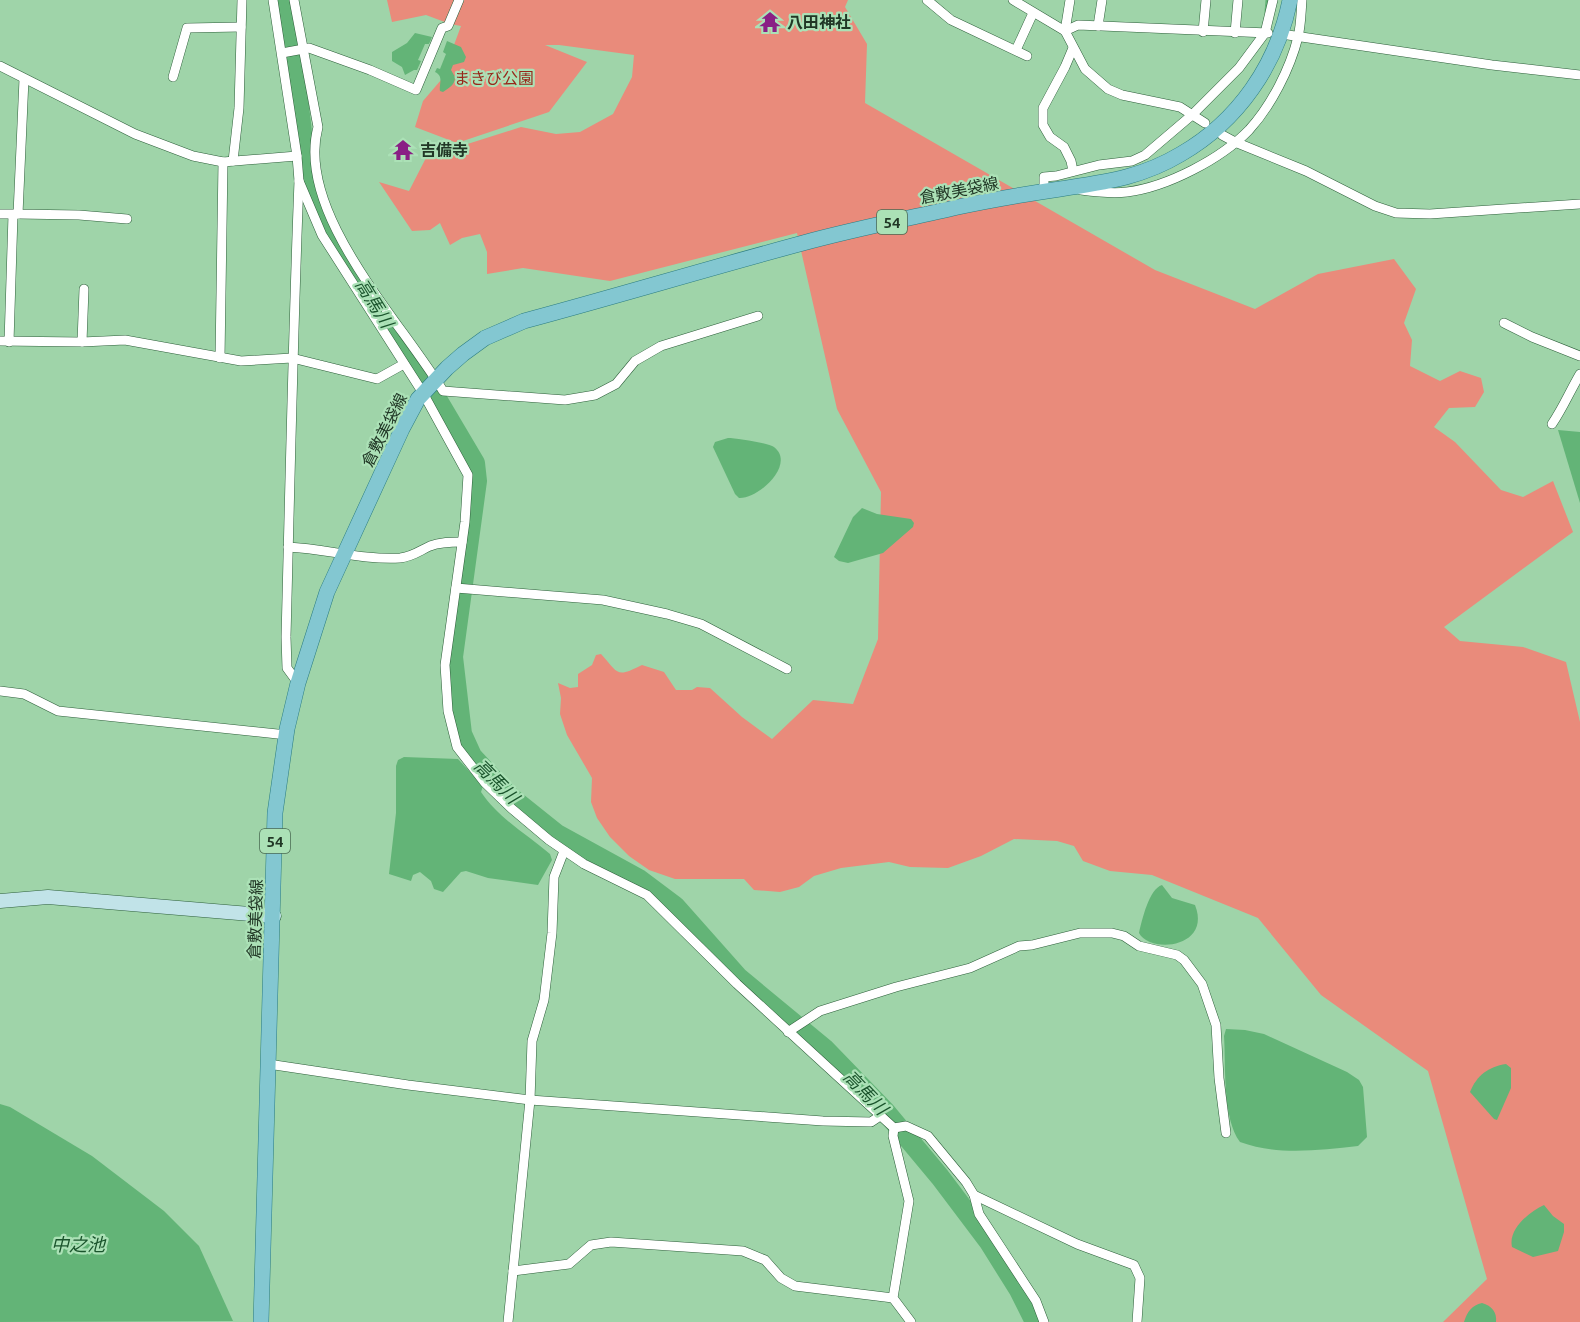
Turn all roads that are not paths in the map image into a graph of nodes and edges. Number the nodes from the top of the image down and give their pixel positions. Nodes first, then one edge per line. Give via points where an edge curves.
1 (242, 0) edge
2 (273, 0) edge
3 (294, 0) edge
4 (459, 0) edge
5 (927, 0) edge
6 (1013, 0) edge
7 (1070, 0) edge
8 (1102, 0) edge
9 (1206, 0) edge
10 (1238, 0) edge
11 (1273, 0) edge
12 (1290, 0) edge
13 (1302, 0) edge
14 (1033, 13) junction
15 (1098, 26) junction
16 (241, 27) junction
17 (1065, 31) junction
18 (1203, 32) junction
19 (1234, 33) junction
20 (1268, 33) junction
21 (1293, 36) junction
22 (1073, 48) junction
23 (300, 49) junction
24 (1016, 50) junction
25 (284, 52) junction
26 (1027, 56) dead end
27 (0, 66) edge
28 (1580, 75) edge
29 (173, 76) dead end
30 (24, 79) junction
31 (1192, 114) junction
32 (1205, 123) dead end
33 (1222, 135) dead end
34 (1235, 142) junction
35 (297, 156) junction
36 (228, 161) junction
37 (1073, 171) junction
38 (299, 181) junction
39 (1062, 189) junction
40 (1044, 192) junction
41 (1580, 204) edge
42 (0, 214) edge
43 (15, 215) junction
44 (127, 219) dead end
45 (84, 290) dead end
46 (758, 316) dead end
47 (1504, 322) dead end
48 (4, 342) edge
49 (82, 342) junction
50 (1580, 356) edge
51 (220, 358) junction
52 (292, 358) junction
53 (404, 364) junction
54 (1580, 374) edge
55 (429, 386) junction
56 (1552, 424) dead end
57 (462, 542) junction
58 (288, 547) junction
59 (345, 554) junction
60 (461, 588) junction
61 (787, 669) dead end
62 (298, 683) junction
63 (0, 691) edge
64 (287, 735) junction
65 (564, 851) junction
66 (0, 901) edge
67 (274, 916) junction
68 (788, 1032) junction
69 (268, 1064) junction
70 (530, 1100) junction
71 (880, 1116) junction
72 (894, 1128) junction
73 (1226, 1132) dead end
74 (974, 1195) junction
75 (513, 1270) junction
76 (893, 1298) junction
77 (261, 1322) edge
78 (508, 1322) edge
79 (911, 1322) edge
80 (1044, 1322) edge
81 (1137, 1322) edge

1 - 16 street
2 - 25 street
3 - 23 street
4 - 23 street via 448,26 442,28 416,90 309,48
5 - 24 street via 951,20
6 - 14 street
7 - 17 street
8 - 15 street
9 - 18 street
10 - 19 street
11 - 20 street
12 - 39 main road, 倉敷美袋線 / 54 via 1282,31 1264,70 1237,108 1205,138 1166,163 1130,177
13 - 21 street
14 - 17 street
14 - 24 street
15 - 17 street via 1078,25
15 - 18 street
16 - 29 street via 187,27
16 - 36 street via 239,108
17 - 22 street
18 - 19 street
19 - 20 street
20 - 31 street
21 - 28 street
21 - 34 street via 1288,64 1270,101
22 - 31 street via 1085,69 1108,89 1180,107
22 - 37 street via 1043,108 1044,125 1050,137 1064,147
23 - 25 street
23 - 55 street via 318,127 315,152 322,195 349,254
24 - 26 street
25 - 35 street
27 - 30 street
30 - 36 street via 135,135 194,156
30 - 43 street
31 - 32 street
31 - 37 street via 1145,155 1132,161
33 - 34 street
34 - 39 street via 1166,183 1127,192
34 - 41 street via 1396,213
35 - 36 street
35 - 38 street
36 - 51 street
37 - 40 street via 1044,177
38 - 52 street
38 - 53 street via 322,235
39 - 40 main road, 倉敷美袋線 / 54
40 - 55 main road, 倉敷美袋線 / 54 via 803,243 524,321 485,338
42 - 43 street
43 - 44 street
43 - 48 street
45 - 49 street
46 - 55 street via 661,346 635,361 616,384 596,395 565,400 442,391
47 - 50 street via 1532,338
48 - 49 street
49 - 51 street via 125,340
51 - 52 street
52 - 53 street via 377,380
52 - 58 street
53 - 55 street
54 - 56 street
55 - 57 street via 468,475
55 - 59 main road, 倉敷美袋線 / 54 via 402,429
57 - 59 street via 429,546 404,558
57 - 60 street
58 - 59 street
58 - 62 street via 286,657
59 - 62 main road, 倉敷美袋線 / 54 via 327,592
60 - 61 street via 603,600 667,614 701,624
60 - 65 street via 445,665 448,711 457,747 474,771 511,808
62 - 64 main road, 倉敷美袋線 / 54
63 - 64 street via 24,694 58,711
64 - 67 main road, 倉敷美袋線 / 54 via 275,813
65 - 68 street via 648,895
65 - 70 street via 554,877 544,1000 532,1041
66 - 67 street via 48,897
67 - 69 main road, 倉敷美袋線 / 54
68 - 71 street
68 - 73 street via 820,1011 970,968 1019,946 1080,933 1112,933 1139,946 1177,955 1202,984 1216,1025
69 - 70 street
69 - 77 main road, 倉敷美袋線 / 54
70 - 71 street via 822,1121 871,1122
70 - 75 street
71 - 72 street
72 - 74 street via 906,1126 928,1136
72 - 76 street via 909,1201
74 - 80 street via 979,1214 1036,1301
74 - 81 street via 1077,1244 1134,1265 1140,1278
75 - 76 street via 569,1264 591,1245 610,1242 743,1251 765,1260 781,1278 795,1286
75 - 78 street
76 - 79 street

